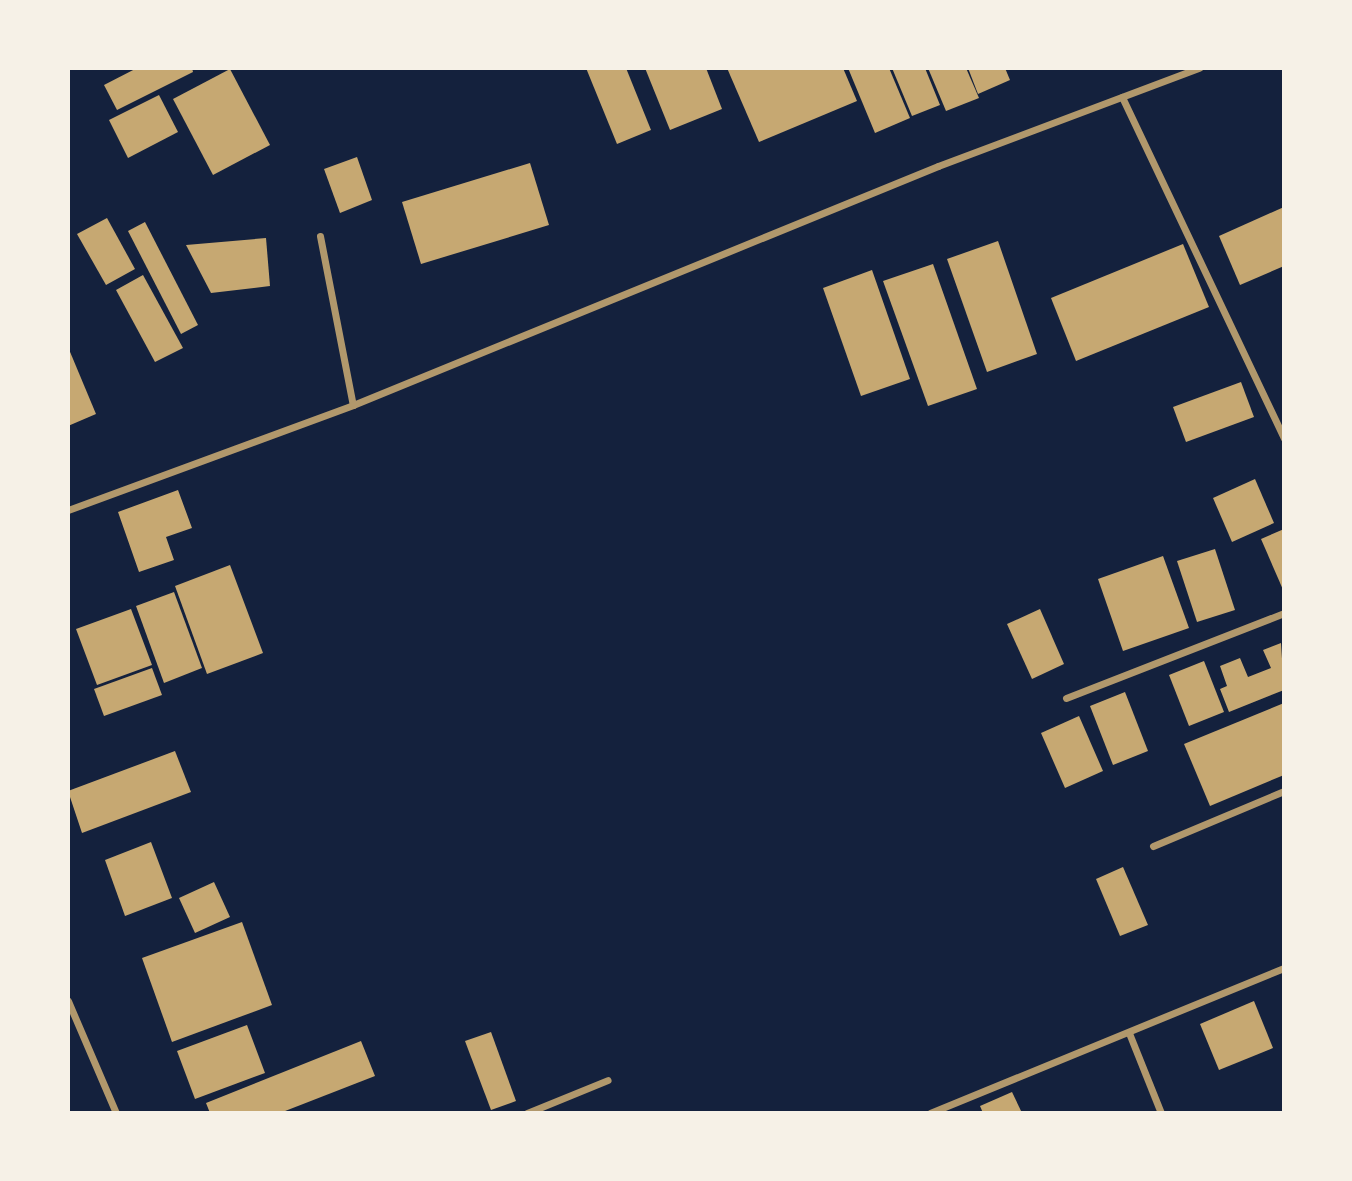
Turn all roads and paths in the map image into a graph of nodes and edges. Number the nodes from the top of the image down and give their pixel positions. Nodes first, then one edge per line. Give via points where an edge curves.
1 (1199, 68) edge
2 (1122, 97) junction
3 (320, 236) dead end
4 (353, 405) junction
5 (1284, 438) edge
6 (68, 510) edge
7 (1284, 613) edge
8 (1066, 698) dead end
9 (1284, 791) edge
10 (1153, 846) dead end
11 (1284, 968) edge
12 (68, 1001) edge
13 (1129, 1033) junction
14 (608, 1080) dead end
15 (116, 1113) edge
16 (527, 1113) edge
17 (930, 1113) edge
18 (1161, 1113) edge

1 - 2 street
2 - 4 street via 938,166
2 - 5 street
3 - 4 street
4 - 6 street
7 - 8 street
9 - 10 street
11 - 13 street
12 - 15 street
13 - 17 street
13 - 18 street
14 - 16 street

